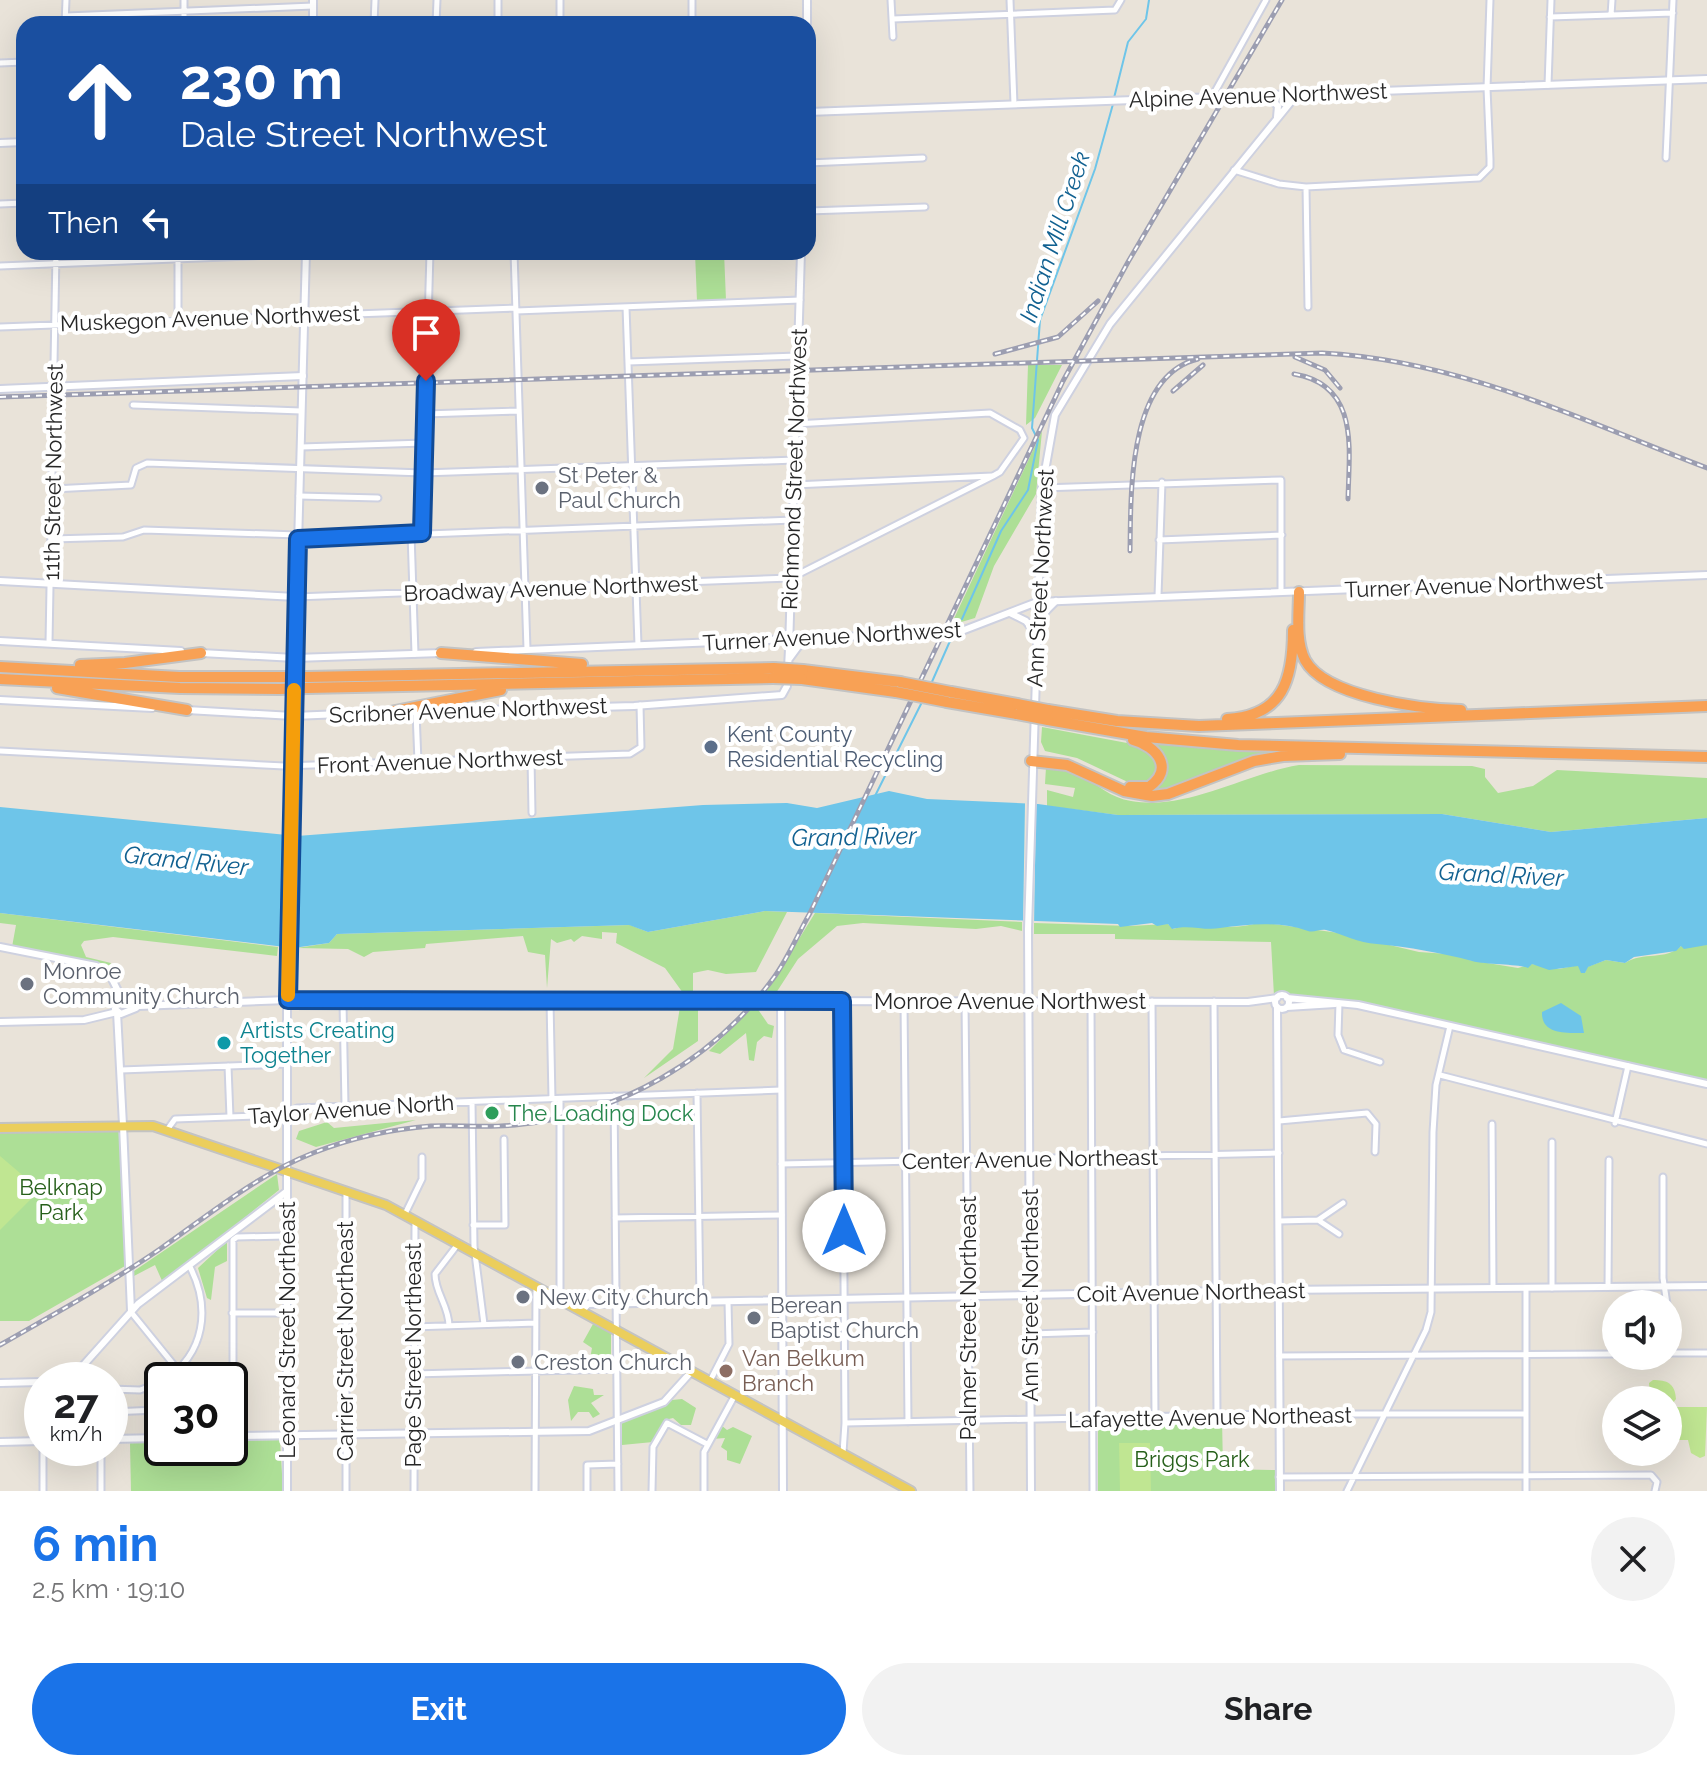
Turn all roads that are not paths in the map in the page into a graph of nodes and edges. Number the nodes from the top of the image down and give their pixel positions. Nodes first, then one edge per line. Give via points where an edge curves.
1 (66, 0) edge
2 (184, 0) edge
3 (891, 0) edge
4 (1010, 0) edge
5 (1121, 0) edge
6 (1266, 0) edge
7 (1490, 0) edge
8 (1551, 0) edge
9 (1612, 0) edge
10 (1673, 0) edge
11 (313, 3) edge
12 (184, 11) junction
13 (1673, 13) junction
14 (1011, 14) junction
15 (1611, 15) junction
16 (66, 16) joint
17 (184, 16) edge
18 (1550, 17) junction
19 (893, 19) junction
20 (893, 37) dead end
21 (1707, 79) edge
22 (1669, 81) junction
23 (1548, 86) junction
24 (1487, 88) junction
25 (1298, 93) junction
26 (1265, 95) junction
27 (1212, 97) junction
28 (1014, 104) junction
29 (816, 112) edge
30 (1274, 121) junction
31 (923, 158) dead end
32 (1666, 158) dead end
33 (816, 163) edge
34 (1233, 170) junction
35 (1306, 187) junction
36 (925, 207) dead end
37 (816, 211) edge
38 (102, 260) edge
39 (178, 260) edge
40 (306, 260) edge
41 (430, 260) edge
42 (514, 260) edge
43 (801, 260) edge
44 (56, 263) junction
45 (0, 266) edge
46 (800, 300) junction
47 (626, 307) junction
48 (1308, 307) dead end
49 (516, 309) junction
50 (429, 310) junction
51 (305, 314) junction
52 (178, 320) junction
53 (55, 325) junction
54 (0, 327) edge
55 (797, 356) junction
56 (628, 362) junction
57 (303, 376) junction
58 (56, 388) junction
59 (0, 389) edge
60 (133, 405) dead end
61 (301, 411) junction
62 (519, 411) junction
63 (425, 414) junction
64 (795, 424) junction
65 (424, 443) junction
66 (301, 447) junction
67 (795, 460) junction
68 (632, 466) junction
69 (300, 470) junction
70 (521, 470) junction
71 (423, 473) junction
72 (993, 476) junction
73 (1162, 482) junction
74 (794, 485) junction
75 (1042, 488) junction
76 (53, 489) junction
77 (299, 496) junction
78 (378, 498) dead end
79 (793, 520) junction
80 (635, 525) junction
81 (523, 529) junction
82 (411, 533) junction
83 (422, 533) junction
84 (1282, 535) junction
85 (298, 537) junction
86 (52, 539) junction
87 (1159, 540) junction
88 (1707, 575) edge
89 (791, 578) junction
90 (0, 581) edge
91 (51, 584) junction
92 (636, 585) junction
93 (525, 589) junction
94 (1291, 592) junction
95 (413, 593) junction
96 (1158, 596) junction
97 (296, 597) junction
98 (1056, 601) junction
99 (1037, 602) junction
100 (1010, 613) junction
101 (1036, 621) junction
102 (1036, 634) junction
103 (833, 637) junction
104 (789, 639) junction
105 (0, 641) edge
106 (49, 643) junction
107 (638, 645) junction
108 (527, 649) junction
109 (201, 653) junction
110 (441, 653) junction
111 (415, 654) junction
112 (295, 658) junction
113 (788, 660) junction
114 (0, 666) edge
115 (648, 669) junction
116 (774, 673) junction
117 (0, 679) edge
118 (609, 681) junction
119 (280, 683) junction
120 (307, 683) junction
121 (787, 686) joint
122 (0, 700) edge
123 (640, 705) junction
124 (1707, 706) edge
125 (187, 710) junction
126 (1587, 711) junction
127 (390, 712) junction
128 (416, 712) junction
129 (1048, 715) junction
130 (293, 716) junction
131 (1117, 721) junction
132 (1077, 725) junction
133 (1427, 748) junction
134 (0, 751) edge
135 (1707, 757) edge
136 (531, 758) junction
137 (1032, 758) junction
138 (418, 762) junction
139 (291, 766) junction
140 (532, 813) dead end
141 (0, 949) edge
142 (116, 988) junction
143 (288, 1000) junction
144 (550, 1001) junction
145 (781, 1001) junction
146 (842, 1001) junction
147 (904, 1001) junction
148 (965, 1001) junction
149 (1028, 1001) junction
150 (1091, 1001) junction
151 (1152, 1001) junction
152 (1214, 1001) junction
153 (343, 1002) junction
154 (125, 1003) junction
155 (1277, 1003) junction
156 (1339, 1003) junction
157 (1287, 1004) junction
158 (140, 1006) junction
159 (119, 1010) junction
160 (0, 1022) edge
161 (1450, 1026) junction
162 (1278, 1028) junction
163 (1380, 1062) dead end
164 (288, 1064) junction
165 (228, 1066) junction
166 (1628, 1066) junction
167 (121, 1070) junction
168 (1440, 1075) junction
169 (1707, 1084) edge
170 (781, 1090) junction
171 (697, 1093) junction
172 (614, 1096) junction
173 (1029, 1098) joint
174 (552, 1099) junction
175 (560, 1099) junction
176 (472, 1102) junction
177 (345, 1106) junction
178 (289, 1111) junction
179 (230, 1117) junction
180 (1279, 1121) junction
181 (1615, 1123) junction
182 (1492, 1124) dead end
183 (123, 1125) junction
184 (0, 1128) edge
185 (167, 1130) junction
186 (504, 1139) dead end
187 (1552, 1142) dead end
188 (1707, 1144) edge
189 (1375, 1152) dead end
190 (1279, 1153) junction
191 (1215, 1155) junction
192 (422, 1157) dead end
193 (1153, 1157) junction
194 (1091, 1158) junction
195 (1029, 1159) junction
196 (967, 1160) junction
197 (1609, 1160) dead end
198 (904, 1162) junction
199 (844, 1163) junction
200 (781, 1164) junction
201 (288, 1170) junction
202 (1663, 1177) dead end
203 (346, 1191) junction
204 (286, 1192) junction
205 (1343, 1203) dead end
206 (405, 1214) junction
207 (782, 1215) junction
208 (699, 1216) junction
209 (615, 1218) junction
210 (415, 1220) junction
211 (1318, 1220) junction
212 (1279, 1221) junction
213 (473, 1225) junction
214 (1339, 1234) dead end
215 (286, 1236) junction
216 (458, 1243) junction
217 (476, 1253) junction
218 (190, 1267) junction
219 (536, 1286) junction
220 (1663, 1286) junction
221 (1707, 1286) edge
222 (1493, 1287) junction
223 (1608, 1287) junction
224 (1526, 1288) junction
225 (1552, 1288) junction
226 (1433, 1289) junction
227 (1279, 1290) junction
228 (1664, 1290) edge
229 (1216, 1292) junction
230 (1154, 1293) junction
231 (1093, 1294) junction
232 (1030, 1295) junction
233 (968, 1296) junction
234 (560, 1298) junction
235 (906, 1298) junction
236 (844, 1299) junction
237 (782, 1301) junction
238 (728, 1302) junction
239 (700, 1303) junction
240 (617, 1304) junction
241 (131, 1311) junction
242 (582, 1311) junction
243 (232, 1313) junction
244 (286, 1313) junction
245 (535, 1323) junction
246 (484, 1324) junction
247 (449, 1326) junction
248 (413, 1327) junction
249 (617, 1330) junction
250 (1093, 1332) junction
251 (1031, 1334) junction
252 (1682, 1353) edge
253 (1707, 1353) edge
254 (1602, 1354) edge
255 (1413, 1355) junction
256 (1526, 1355) junction
257 (1279, 1356) junction
258 (84, 1362) edge
259 (172, 1362) edge
260 (184, 1362) edge
261 (232, 1362) edge
262 (617, 1369) junction
263 (535, 1371) junction
264 (692, 1371) junction
265 (413, 1374) junction
266 (710, 1381) junction
267 (24, 1382) edge
268 (0, 1383) edge
269 (735, 1394) junction
270 (1526, 1414) junction
271 (1217, 1415) junction
272 (1279, 1415) junction
273 (1382, 1415) junction
274 (1155, 1416) junction
275 (1093, 1418) junction
276 (1031, 1419) junction
277 (784, 1421) junction
278 (969, 1421) junction
279 (618, 1422) junction
280 (908, 1422) junction
281 (845, 1423) junction
282 (534, 1432) junction
283 (287, 1435) junction
284 (345, 1435) junction
285 (414, 1435) junction
286 (248, 1436) edge
287 (24, 1441) edge
288 (0, 1442) edge
289 (707, 1444) junction
290 (843, 1453) junction
291 (618, 1464) junction
292 (43, 1466) edge
293 (101, 1466) edge
294 (1353, 1476) junction
295 (1526, 1476) junction
296 (1279, 1477) junction
297 (43, 1491) edge
298 (101, 1491) edge
299 (287, 1491) edge
300 (346, 1491) edge
301 (414, 1491) edge
302 (535, 1491) edge
303 (587, 1491) edge
304 (618, 1491) edge
305 (652, 1491) edge
306 (704, 1491) edge
307 (783, 1491) edge
308 (911, 1491) edge
309 (970, 1491) edge
310 (1031, 1491) edge
311 (1093, 1491) edge
312 (1280, 1491) edge
313 (1347, 1491) edge
314 (1526, 1491) edge
315 (1655, 1491) edge

1 - 16 street
2 - 12 street
3 - 19 street
4 - 14 street
5 - 14 street via 1118,9
6 - 27 street
7 - 24 street
8 - 18 street
9 - 15 street
10 - 13 street
11 - 12 street
12 - 16 street
12 - 17 street
13 - 15 street
13 - 22 street
14 - 19 street
14 - 28 street
15 - 18 street
18 - 23 street
19 - 20 street
21 - 22 street, Alpine Avenue Northwest
22 - 23 street, Alpine Avenue Northwest
22 - 32 street
23 - 24 street, Alpine Avenue Northwest
24 - 25 street, Alpine Avenue Northwest
24 - 35 street via 1490,167 1479,178
25 - 26 street, Alpine Avenue Northwest
25 - 30 street, Ann Street Northwest
26 - 27 street, Alpine Avenue Northwest
26 - 30 street via 1278,106
27 - 28 street, Alpine Avenue Northwest
28 - 29 street, Alpine Avenue Northwest
30 - 34 street, Ann Street Northwest
31 - 33 street
34 - 35 street
34 - 75 street, Ann Street Northwest via 1110,324 1065,395 1053,422
35 - 48 street
36 - 37 street
38 - 44 street
39 - 52 street
40 - 51 street, Leonard Street Northeast
41 - 50 street
42 - 49 street
43 - 46 street, Richmond Street Northwest
44 - 45 street
44 - 53 street, 11th Street Northwest
46 - 47 street, Muskegon Avenue Northwest
46 - 55 street, Richmond Street Northwest
47 - 49 street, Muskegon Avenue Northwest
47 - 56 street
49 - 50 street, Muskegon Avenue Northwest
49 - 62 street
50 - 51 street, Muskegon Avenue Northwest
50 - 63 street
51 - 52 street, Muskegon Avenue Northwest
51 - 57 street, Leonard Street Northeast
52 - 53 street, Muskegon Avenue Northwest
53 - 54 street, Muskegon Avenue Northwest
53 - 58 street, 11th Street Northwest
55 - 56 street
55 - 64 street, Richmond Street Northwest
56 - 68 street
57 - 58 street
57 - 61 street, Leonard Street Northeast
58 - 59 street
58 - 76 street, 11th Street Northwest
60 - 61 street
61 - 66 street, Leonard Street Northeast
62 - 63 street
62 - 70 street
63 - 65 street
64 - 67 street, Richmond Street Northwest
64 - 72 street, Broadway Avenue Northwest via 998,416 1024,438
65 - 66 street
65 - 71 street
66 - 69 street, Leonard Street Northeast
67 - 68 street
67 - 74 street, Richmond Street Northwest
68 - 70 street
68 - 80 street
69 - 71 street
69 - 76 street via 147,463 136,468 131,485
69 - 77 street, Leonard Street Northeast
70 - 71 street
70 - 81 street
71 - 83 street
72 - 74 street
72 - 89 street, Broadway Avenue Northwest
73 - 75 street
73 - 84 street via 1276,479 1283,484
73 - 87 street
74 - 79 street, Richmond Street Northwest
75 - 99 street, Ann Street Northwest
76 - 86 street, 11th Street Northwest
77 - 78 street
77 - 85 street, Leonard Street Northeast
79 - 80 street
79 - 89 street, Richmond Street Northwest
80 - 81 street
80 - 92 street
81 - 83 street
81 - 93 street
82 - 83 street
82 - 85 street
82 - 95 street
84 - 87 street
84 - 94 street
85 - 86 street via 144,530 123,537
85 - 97 street, Leonard Street Northeast
86 - 91 street, 11th Street Northwest
87 - 96 street
88 - 94 street, Turner Avenue Northwest
89 - 92 street, Broadway Avenue Northwest
89 - 104 street, Richmond Street Northwest
90 - 91 street, Broadway Avenue Northwest
91 - 97 street, Broadway Avenue Northwest
91 - 106 street, 11th Street Northwest
92 - 93 street, Broadway Avenue Northwest
92 - 107 street
93 - 95 street, Broadway Avenue Northwest
93 - 108 street
94 - 96 street, Turner Avenue Northwest
94 - 126 highway via 1302,652 1313,671 1337,686 1432,708
94 - 131 highway via 1291,673 1272,704 1236,719
95 - 97 street, Broadway Avenue Northwest
95 - 111 street
96 - 98 street, Turner Avenue Northwest
97 - 112 street, Leonard Street Northeast
98 - 99 street, Turner Avenue Northwest
98 - 101 street
99 - 100 street, Turner Avenue Northwest
99 - 101 street, Ann Street Northwest
100 - 102 street
100 - 103 street, Turner Avenue Northwest via 959,632
101 - 102 street, Ann Street Northwest
102 - 137 street, Ann Street Northwest
103 - 104 street, Turner Avenue Northwest
103 - 113 street via 800,644
104 - 107 street, Turner Avenue Northwest
104 - 113 street, Richmond Street Northwest
105 - 106 street, Turner Avenue Northwest
106 - 109 street, Turner Avenue Northwest
107 - 108 street, Turner Avenue Northwest
108 - 110 street, Turner Avenue Northwest
109 - 112 street, Turner Avenue Northwest
109 - 114 highway via 104,665
110 - 111 street, Turner Avenue Northwest
110 - 115 highway
111 - 112 street, Turner Avenue Northwest
112 - 130 street, Leonard Street Northeast
113 - 121 street, Richmond Street Northwest
114 - 119 highway
115 - 116 highway
115 - 120 highway
116 - 118 highway
116 - 129 highway, bridge via 898,687
117 - 119 highway via 180,688
117 - 125 highway
118 - 120 highway
118 - 127 highway via 482,692
119 - 120 highway, bridge
121 - 123 street, Scribner Avenue Northwest via 775,698
122 - 125 street, Scribner Avenue Northwest
123 - 128 street, Scribner Avenue Northwest
123 - 136 street, Front Avenue Northwest via 640,750
124 - 126 highway
125 - 130 street, Scribner Avenue Northwest
126 - 131 highway via 1220,726
127 - 128 street, Scribner Avenue Northwest
127 - 130 street, Scribner Avenue Northwest
128 - 138 street
129 - 131 highway
129 - 132 highway
130 - 139 street, Leonard Street Northeast
132 - 133 highway via 1222,744
132 - 137 highway via 1151,746 1162,762 1158,778 1149,787 1131,787 1082,764
133 - 135 highway
133 - 137 highway via 1270,757 1152,796
134 - 139 street, Front Avenue Northwest
136 - 138 street, Front Avenue Northwest
136 - 140 street
137 - 149 street, Ann Street Northwest
138 - 139 street, Front Avenue Northwest
139 - 143 street, Leonard Street Northeast
141 - 142 street via 102,970
142 - 154 street
142 - 159 street
143 - 153 street, Monroe Avenue Northwest
143 - 158 street, Monroe Avenue Northwest
143 - 164 street, Leonard Street Northeast
144 - 145 street, Monroe Avenue Northwest
144 - 153 street, Monroe Avenue Northwest
144 - 174 street
145 - 146 street, Monroe Avenue Northwest
145 - 170 street
146 - 147 street, Monroe Avenue Northwest
146 - 199 street
147 - 148 street, Monroe Avenue Northwest
147 - 198 street
148 - 149 street, Monroe Avenue Northwest
148 - 196 street, Palmer Street Northeast
149 - 150 street, Monroe Avenue Northwest
149 - 173 street, Ann Street Northwest
150 - 151 street, Monroe Avenue Northwest
150 - 194 street
151 - 152 street, Monroe Avenue Northwest
151 - 193 street
152 - 155 street, Monroe Avenue Northwest
152 - 191 street
153 - 177 street
154 - 158 street, Monroe Avenue Northwest
154 - 159 street
155 - 157 street
155 - 157 street
155 - 162 street
156 - 157 street
156 - 161 street
156 - 163 street via 1338,1035 1344,1050
157 - 162 street
158 - 159 street, Monroe Avenue Northwest
159 - 160 street via 84,1020
159 - 167 street
161 - 166 street
161 - 168 street
162 - 180 street
164 - 165 street
164 - 178 street, Leonard Street Northeast
165 - 167 street
165 - 179 street
166 - 169 street
166 - 181 street
167 - 183 street
168 - 181 street
168 - 226 street via 1433,1132
170 - 171 street, Taylor Avenue North
170 - 200 street
171 - 172 street, Taylor Avenue North
171 - 208 street
172 - 175 street, Taylor Avenue North
172 - 209 street
173 - 195 street, Ann Street Northeast
174 - 175 street, Taylor Avenue North
174 - 176 street, Taylor Avenue North
175 - 234 street
176 - 177 street, Taylor Avenue North
176 - 213 street
177 - 178 street, Taylor Avenue North
178 - 179 street, Taylor Avenue North
178 - 201 street, Leonard Street Northeast
179 - 185 street, Taylor Avenue North via 175,1119
180 - 189 street via 1367,1113 1376,1124
180 - 190 street
181 - 188 street
182 - 222 street
183 - 184 main road
183 - 185 main road
183 - 241 street
185 - 201 main road
186 - 213 street via 505,1225
187 - 225 street
190 - 191 street, Center Avenue Northeast
190 - 212 street
191 - 193 street, Center Avenue Northeast
191 - 229 street
192 - 206 street, Page Street Northeast via 422,1179
193 - 194 street, Center Avenue Northeast
193 - 230 street
194 - 195 street, Center Avenue Northeast
194 - 231 street
195 - 196 street, Center Avenue Northeast
195 - 232 street, Ann Street Northeast
196 - 198 street, Center Avenue Northeast
196 - 233 street, Palmer Street Northeast
197 - 223 street
198 - 199 street, Center Avenue Northeast
198 - 235 street
199 - 200 street, Center Avenue Northeast
199 - 236 street
200 - 207 street
201 - 203 main road
201 - 204 street, Leonard Street Northeast
202 - 220 street
203 - 206 main road
203 - 284 street, Carrier Street Northeast
204 - 215 street, Leonard Street Northeast
204 - 218 street
205 - 211 street
206 - 210 main road
207 - 208 street
207 - 237 street
208 - 209 street
208 - 239 street
209 - 240 street
210 - 216 main road
210 - 248 street, Page Street Northeast
211 - 212 street
211 - 214 street
212 - 227 street
213 - 217 street
215 - 243 street via 234,1238
215 - 244 street, Leonard Street Northeast
216 - 217 main road
216 - 247 street via 435,1274
217 - 219 main road
217 - 246 street
218 - 241 street
218 - 260 street via 201,1294 202,1320
219 - 234 main road
219 - 245 street
220 - 221 street, Coit Avenue Northeast
220 - 223 street, Coit Avenue Northeast
220 - 228 street
222 - 224 street, Coit Avenue Northeast
222 - 226 street, Coit Avenue Northeast
223 - 225 street, Coit Avenue Northeast
224 - 225 street, Coit Avenue Northeast
224 - 256 street
226 - 227 street, Coit Avenue Northeast
226 - 255 street via 1428,1324
227 - 229 street, Coit Avenue Northeast
227 - 257 street
229 - 230 street, Coit Avenue Northeast
229 - 271 street
230 - 231 street, Coit Avenue Northeast
230 - 274 street
231 - 232 street, Coit Avenue Northeast
231 - 250 street
232 - 233 street, Coit Avenue Northeast
232 - 251 street, Ann Street Northeast
233 - 235 street, Coit Avenue Northeast
233 - 278 street, Palmer Street Northeast
234 - 242 main road
235 - 236 street, Coit Avenue Northeast
235 - 280 street
236 - 237 street, Coit Avenue Northeast
236 - 281 street
237 - 238 street, Coit Avenue Northeast
237 - 277 street
238 - 239 street, Coit Avenue Northeast
238 - 266 street via 729,1344
239 - 240 street, Coit Avenue Northeast
240 - 242 street, Coit Avenue Northeast via 588,1304
240 - 249 street
241 - 258 street
241 - 259 street
242 - 249 main road
243 - 244 street
243 - 261 street
244 - 283 street, Leonard Street Northeast
245 - 246 street
245 - 263 street
246 - 247 street
247 - 248 street
248 - 265 street, Page Street Northeast
249 - 262 street
249 - 264 main road
250 - 251 street
250 - 275 street
251 - 276 street, Ann Street Northeast
252 - 253 street
254 - 256 street
255 - 256 street
255 - 257 street
255 - 273 street
256 - 270 street
257 - 272 street
262 - 263 street
262 - 279 street
263 - 265 street
263 - 282 street
264 - 266 main road
264 - 279 street via 664,1402
265 - 285 street, Page Street Northeast
266 - 269 main road
267 - 268 street
269 - 277 main road
269 - 289 street
270 - 273 street, Lafayette Avenue Northeast
270 - 295 street
271 - 272 street, Lafayette Avenue Northeast
271 - 274 street, Lafayette Avenue Northeast
272 - 273 street, Lafayette Avenue Northeast
272 - 296 street
273 - 294 street
274 - 275 street, Lafayette Avenue Northeast
275 - 276 street, Lafayette Avenue Northeast
275 - 311 street
276 - 278 street, Lafayette Avenue Northeast
276 - 310 street, Ann Street Northeast
277 - 290 main road
277 - 307 street
278 - 280 street, Lafayette Avenue Northeast
278 - 309 street, Palmer Street Northeast
279 - 282 street via 589,1431
279 - 291 street
280 - 281 street, Lafayette Avenue Northeast
281 - 290 street
282 - 285 street
282 - 302 street
283 - 284 street
283 - 286 street
283 - 299 street, Leonard Street Northeast
284 - 285 street
284 - 300 street, Carrier Street Northeast
285 - 301 street, Page Street Northeast
287 - 288 street
289 - 305 street via 667,1423 653,1447
289 - 306 street
290 - 308 main road
291 - 303 street via 587,1465
291 - 304 street
292 - 297 street
293 - 298 street
294 - 295 street
294 - 296 street
294 - 313 street
295 - 314 street
295 - 315 street via 1651,1475 1657,1482
296 - 312 street

